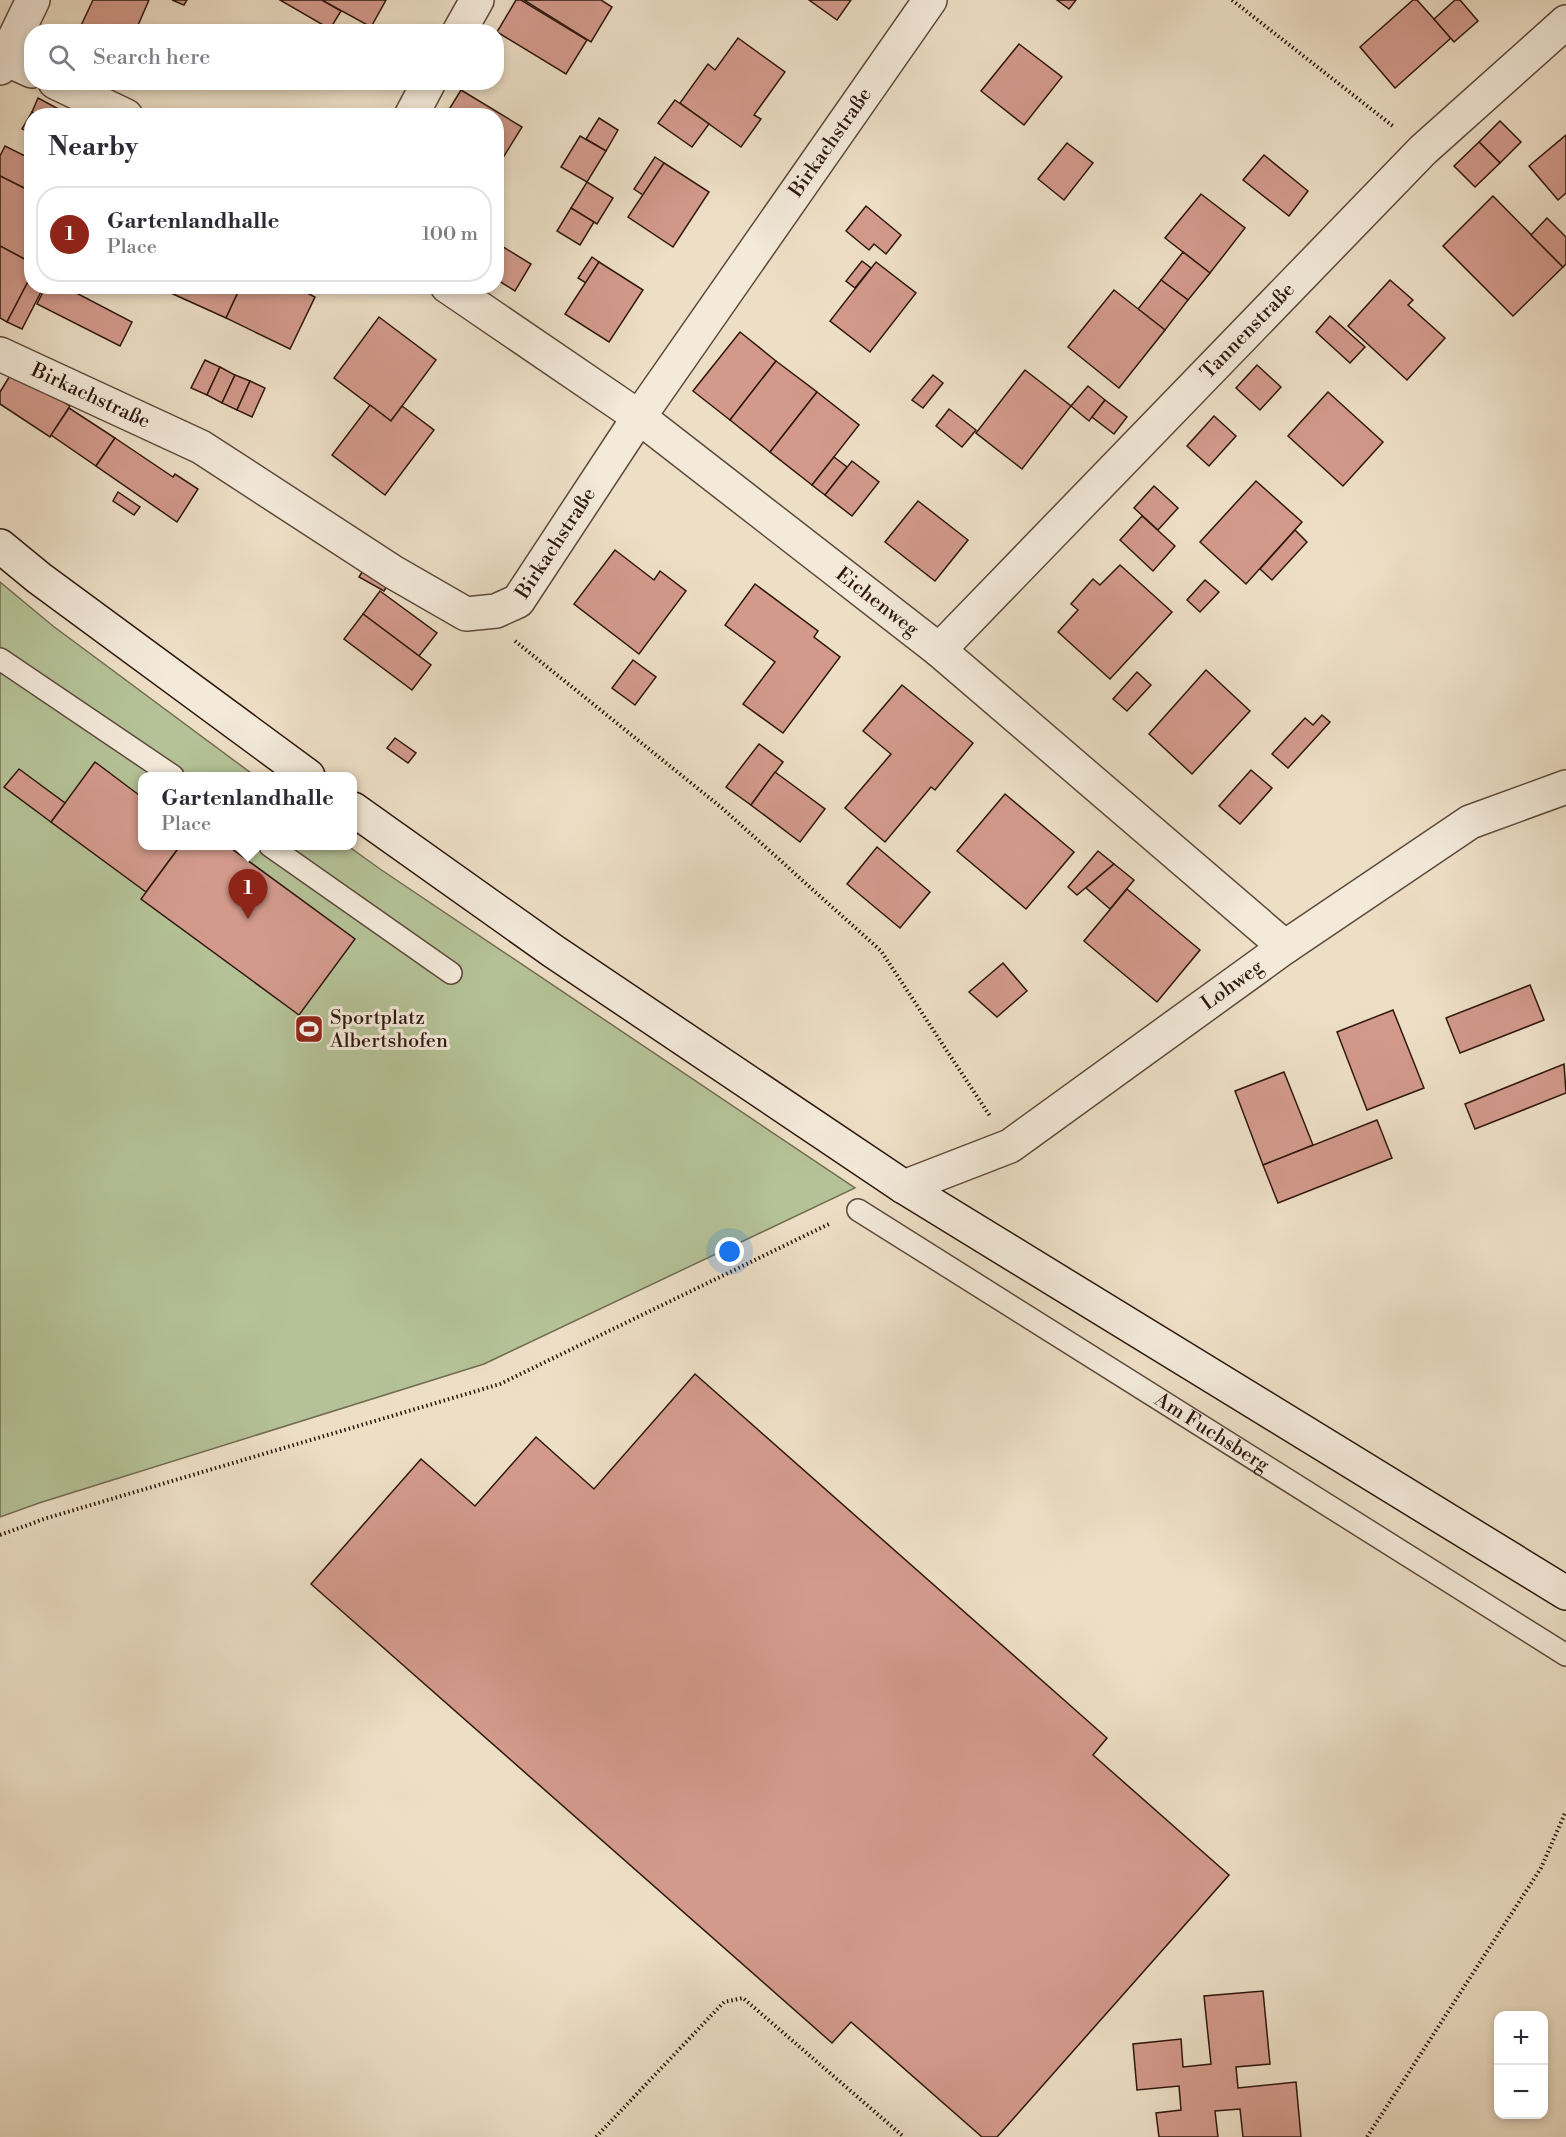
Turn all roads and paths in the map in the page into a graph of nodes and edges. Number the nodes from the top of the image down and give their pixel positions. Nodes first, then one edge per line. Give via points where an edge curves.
1 (33, 0) edge
2 (477, 0) edge
3 (930, 0) edge
4 (1232, 0) edge
5 (1566, 22) edge
6 (25, 24) edge
7 (464, 24) edge
8 (24, 28) edge
9 (12, 66) edge
10 (72, 90) edge
11 (425, 90) edge
12 (110, 108) edge
13 (415, 108) edge
14 (1423, 150) junction
15 (459, 294) edge
16 (0, 354) edge
17 (639, 417) junction
18 (0, 546) edge
19 (496, 611) junction
20 (939, 650) junction
21 (0, 659) edge
22 (166, 772) edge
23 (301, 772) edge
24 (1566, 787) edge
25 (357, 811) edge
26 (276, 850) edge
27 (1286, 947) junction
28 (451, 973) dead end
29 (1010, 1146) junction
30 (904, 1187) junction
31 (858, 1210) joint
32 (0, 1535) edge
33 (1566, 1593) edge
34 (1566, 1656) edge
35 (1566, 1811) edge
36 (596, 2137) edge
37 (904, 2137) edge
38 (1367, 2137) edge

1 - 6 street
2 - 7 street
3 - 17 street, Birkachstraße
4 - 14 path
5 - 14 street, Tannenstraße
8 - 9 street
10 - 12 street
11 - 13 street
14 - 20 street, Tannenstraße
15 - 17 street, Eichenweg
16 - 19 street, Birkachstraße via 201,447 393,572 466,614
17 - 19 street, Birkachstraße via 518,601
17 - 20 street, Eichenweg
18 - 23 street
19 - 29 path via 512,638 722,808 881,951
20 - 27 street, Eichenweg
21 - 22 lane
24 - 27 street, Lohweg via 1470,822
25 - 30 street via 553,951
26 - 28 lane
27 - 29 street, Lohweg
29 - 30 street, Lohweg
30 - 33 street
31 - 32 path via 500,1384
31 - 34 lane, Am Fuchsberg
35 - 38 path via 1541,1868
36 - 37 path via 724,2002 743,1998

